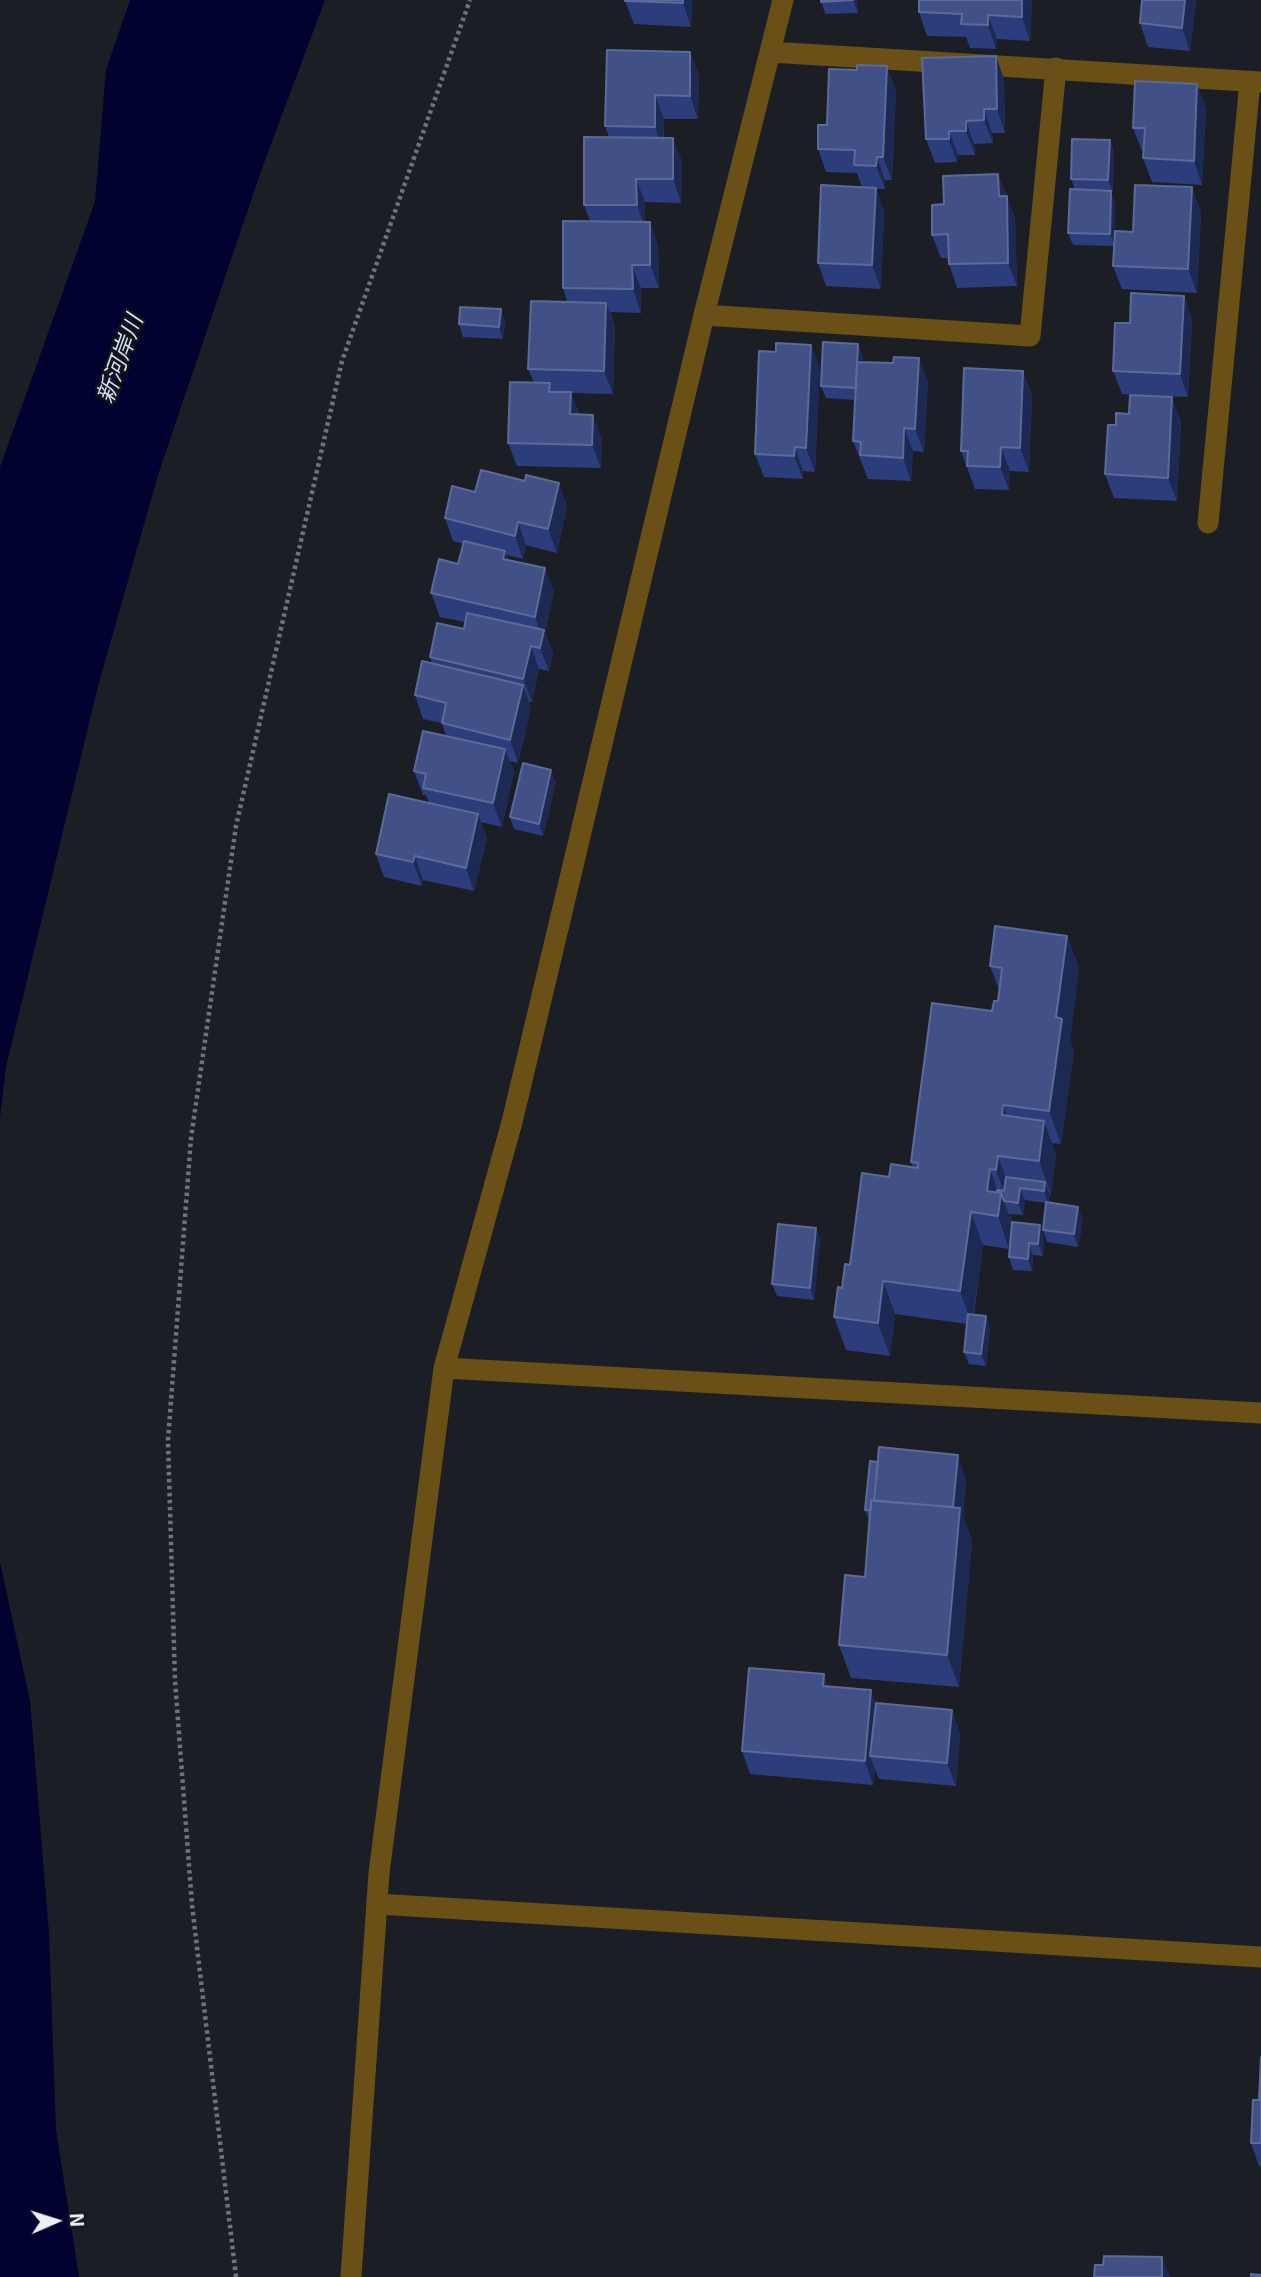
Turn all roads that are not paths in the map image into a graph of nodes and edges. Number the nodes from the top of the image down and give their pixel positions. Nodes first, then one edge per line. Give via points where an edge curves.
1 (783, 0) edge
2 (770, 52) junction
3 (1056, 68) junction
4 (1255, 82) edge
5 (704, 315) junction
6 (1208, 523) dead end
7 (444, 1368) junction
8 (1261, 1413) edge
9 (377, 1904) junction
10 (1261, 1957) edge
11 (351, 2277) edge

1 - 2 street
2 - 3 street
2 - 5 street
3 - 4 street
3 - 5 street via 1030,337
4 - 6 street
5 - 7 street via 512,1122
7 - 8 street
7 - 9 street
9 - 10 street
9 - 11 street

